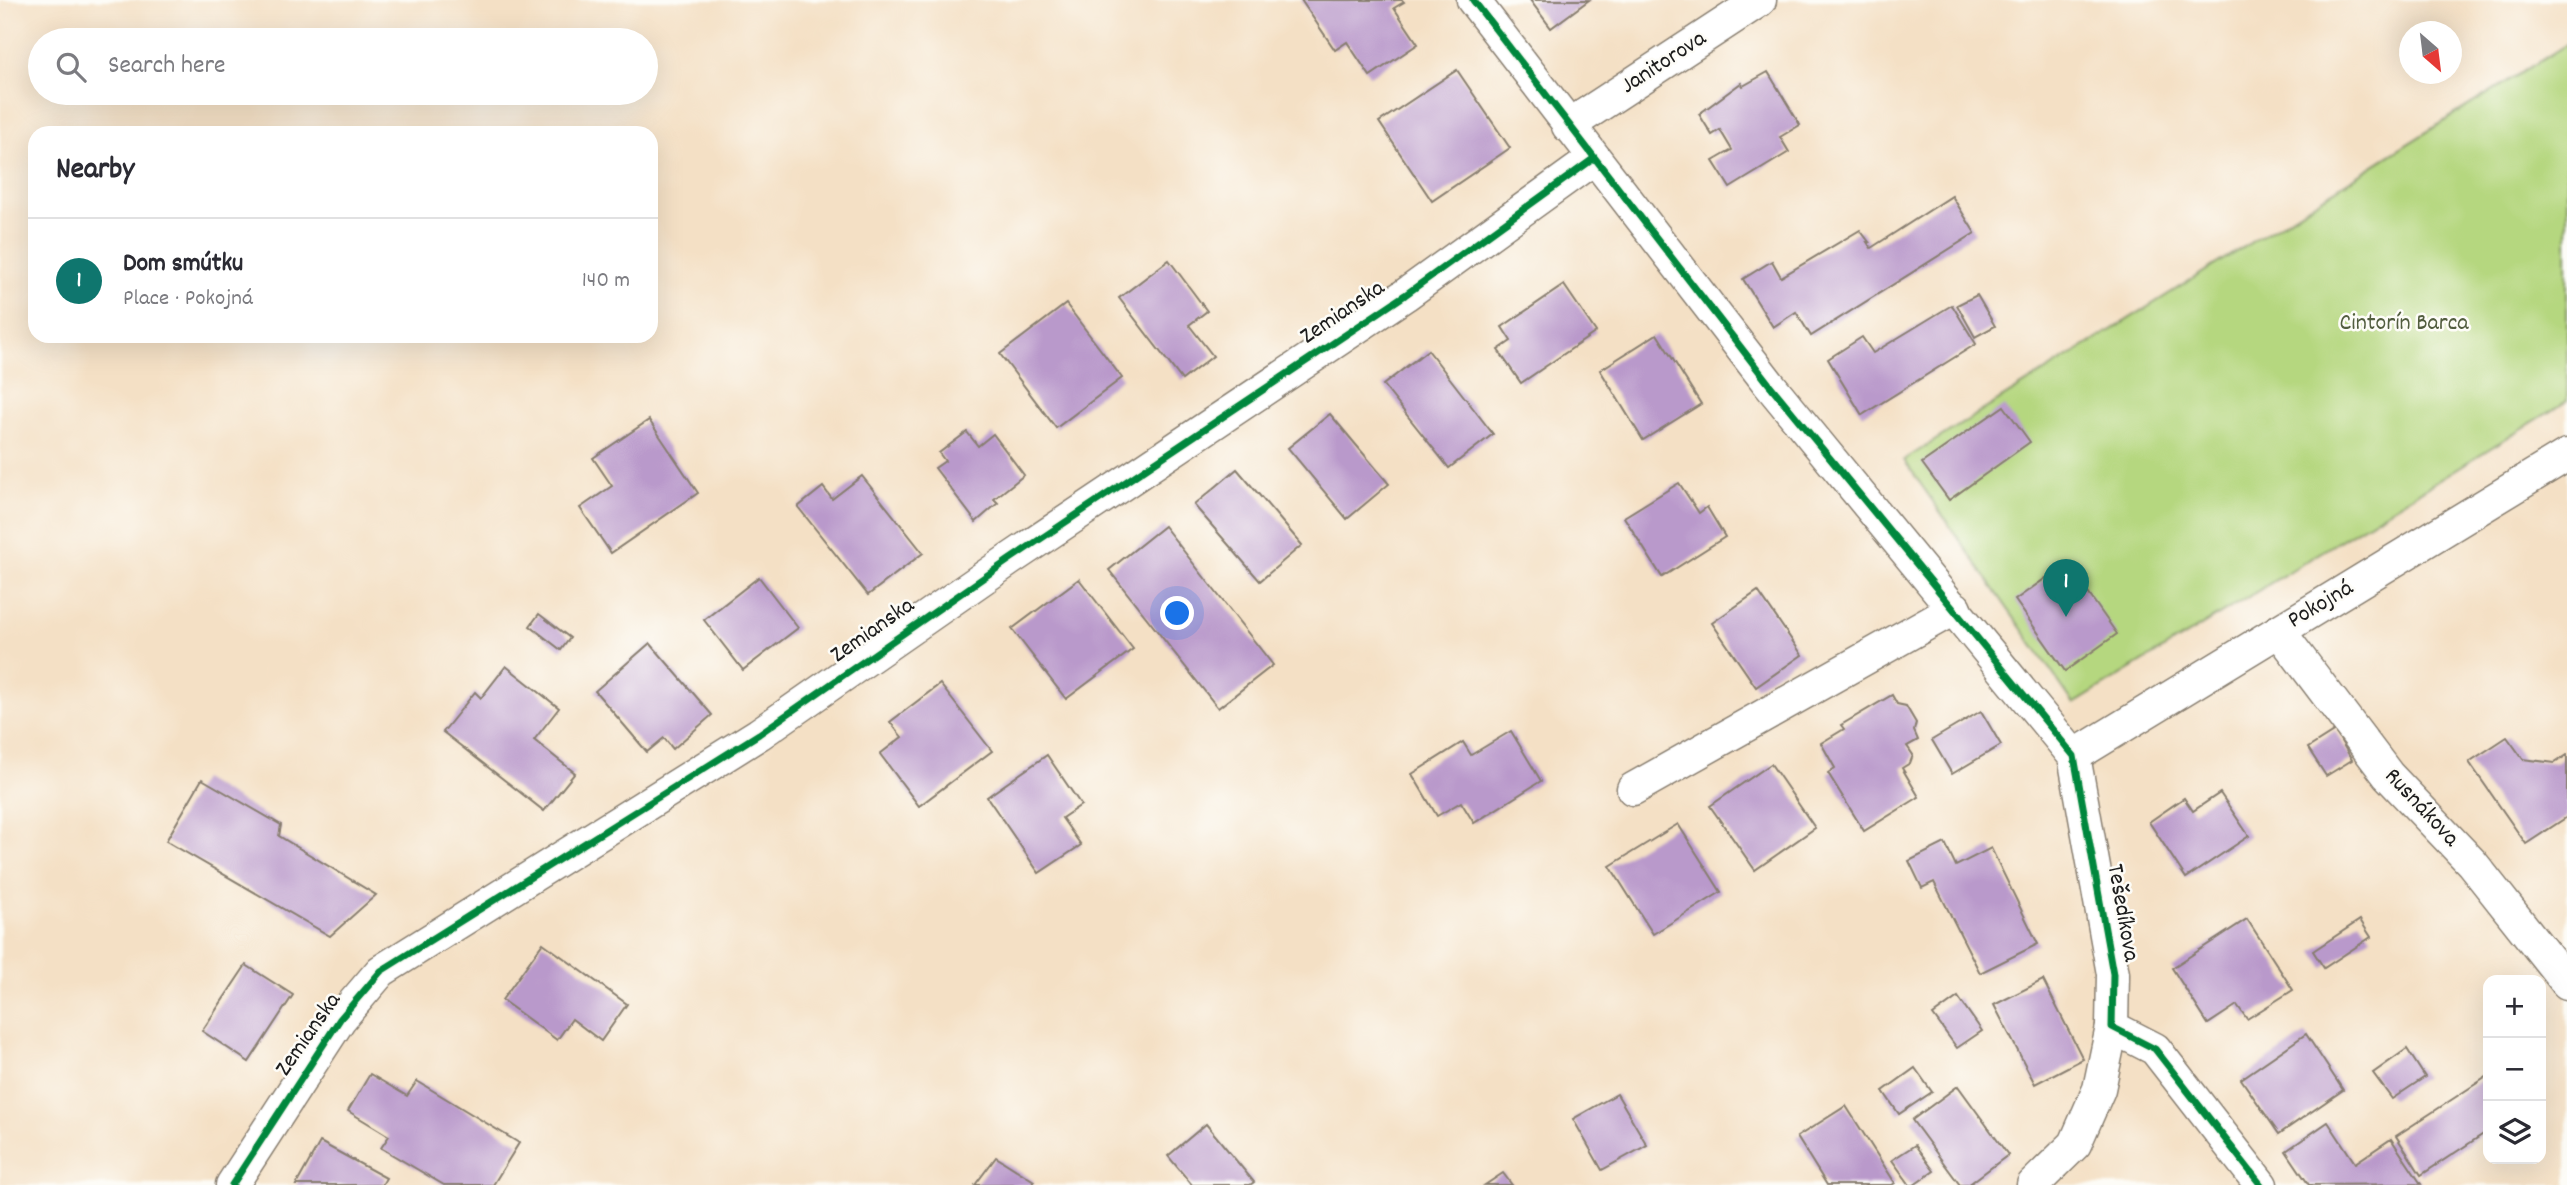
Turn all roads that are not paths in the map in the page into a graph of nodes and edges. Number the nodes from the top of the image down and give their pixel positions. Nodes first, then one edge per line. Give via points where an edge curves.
1 (1473, 0) edge
2 (1760, 0) edge
3 (1567, 126) junction
4 (1593, 159) junction
5 (2567, 455) edge
6 (1955, 608) junction
7 (2279, 631) junction
8 (2074, 756) junction
9 (1633, 789) dead end
10 (2567, 983) edge
11 (2112, 1027) junction
12 (232, 1185) edge
13 (2033, 1185) edge
14 (2261, 1185) edge

1 - 3 street
2 - 3 street, Janitorova
3 - 4 street
4 - 6 street via 1769,384
4 - 12 street, Zemianska via 1405,295 759,734 381,971 340,1019
5 - 7 street, Pokojná
6 - 8 street
6 - 9 street
7 - 8 street, Pokojná
7 - 10 street, Rusnákova via 2388,775 2472,863
8 - 11 street, Tešedíkova via 2113,974
11 - 13 street, Tešedíkova via 2099,1089 2075,1144
11 - 14 street via 2155,1049

